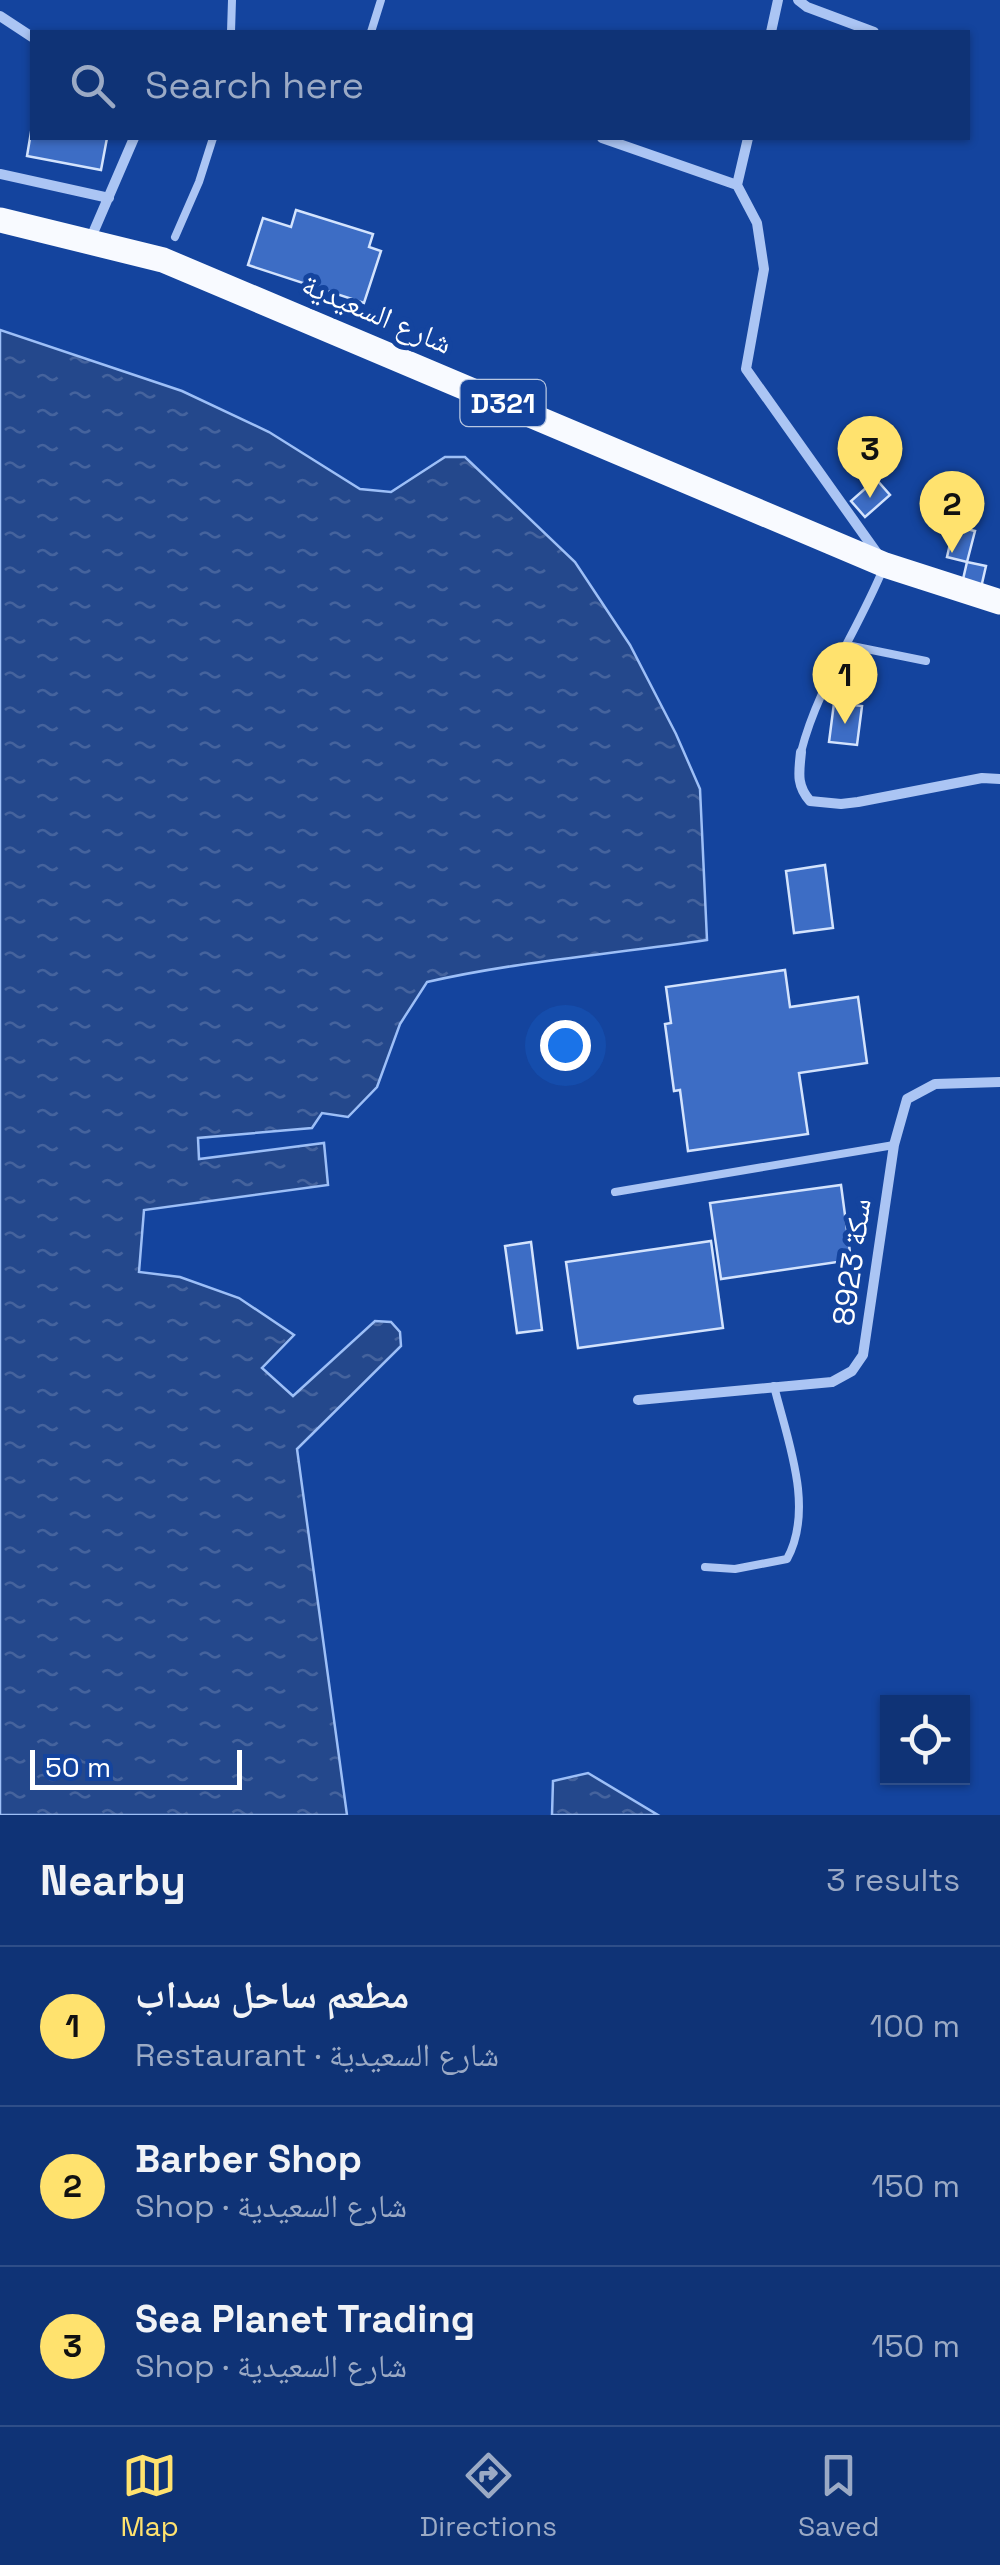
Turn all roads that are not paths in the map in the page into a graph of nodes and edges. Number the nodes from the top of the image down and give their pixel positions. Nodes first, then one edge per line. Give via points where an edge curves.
1 (232, 0) edge
2 (380, 0) edge
3 (778, 0) edge
4 (798, 0) edge
5 (0, 16) edge
6 (231, 30) edge
7 (372, 30) edge
8 (771, 30) edge
9 (869, 30) edge
10 (30, 35) edge
11 (133, 140) edge
12 (212, 140) edge
13 (608, 140) edge
14 (748, 140) edge
15 (0, 174) edge
16 (738, 185) junction
17 (108, 198) junction
18 (0, 220) edge
19 (175, 237) dead end
20 (90, 241) junction
21 (885, 565) junction
22 (1000, 602) edge
23 (847, 646) junction
24 (926, 660) dead end
25 (801, 752) joint
26 (1000, 779) edge
27 (1000, 1082) edge
28 (894, 1145) junction
29 (615, 1192) dead end
30 (774, 1386) junction
31 (638, 1400) dead end
32 (705, 1567) dead end

1 - 6 lane
2 - 7 lane
3 - 8 street
4 - 9 street
5 - 10 street
11 - 17 street
12 - 19 lane
13 - 16 street
14 - 16 street
15 - 17 street
16 - 21 street via 757,223 764,269 746,369
17 - 20 street
18 - 20 main road, شارع السعيدية / D321
20 - 21 main road, شارع السعيدية / D321 via 180,267
21 - 22 main road, شارع السعيدية / D321
21 - 23 lane
23 - 24 lane
23 - 25 lane via 814,707
25 - 26 street via 798,778 810,801 841,804
27 - 28 street, سكة 8923 via 935,1084 907,1099
28 - 29 lane
28 - 30 street, سكة 8923 via 863,1356 832,1382
30 - 31 street, سكة 8923
30 - 32 lane via 796,1476 796,1542 786,1559 735,1570

